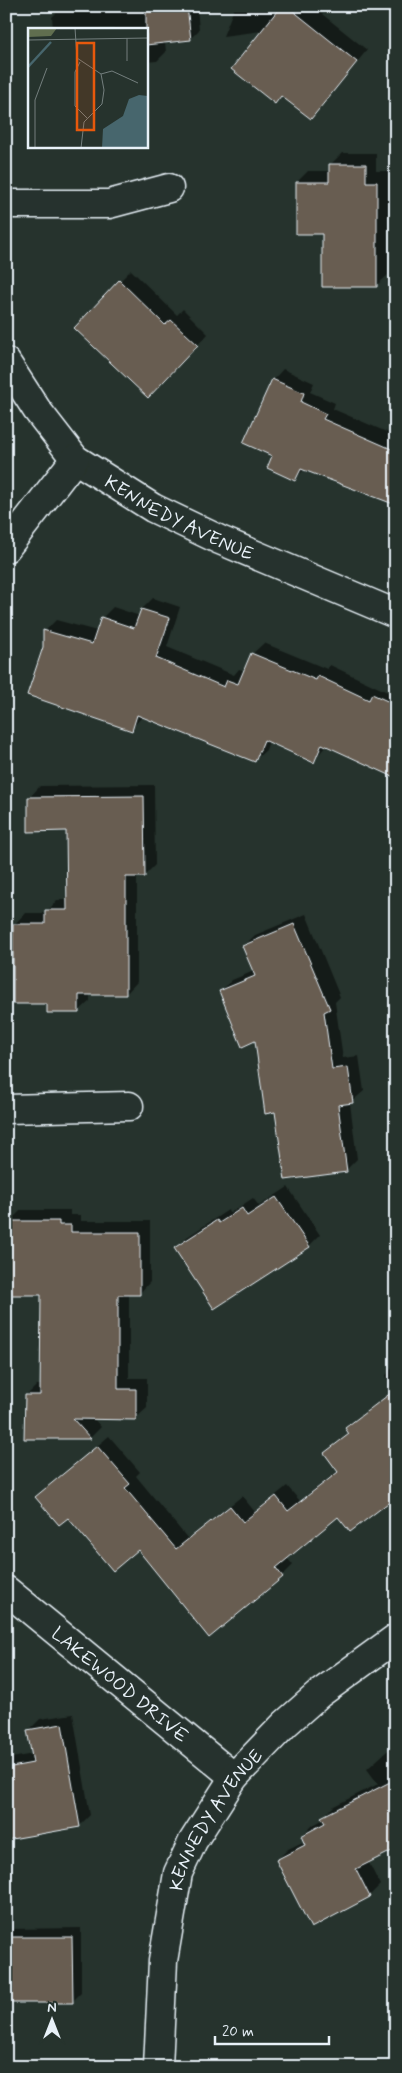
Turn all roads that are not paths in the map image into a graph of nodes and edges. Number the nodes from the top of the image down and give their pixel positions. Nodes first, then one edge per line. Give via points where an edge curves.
1 (169, 188) dead end
2 (6, 204) edge
3 (6, 362) edge
4 (75, 459) junction
5 (6, 548) edge
6 (396, 614) edge
7 (129, 1106) dead end
8 (6, 1109) edge
9 (6, 1590) edge
10 (396, 1638) edge
11 (234, 1778) junction
12 (158, 2067) edge

1 - 2 street via 109,204
3 - 4 street, KENNEDY AVENUE via 37,410
4 - 5 street
4 - 6 street, KENNEDY AVENUE via 162,512
7 - 8 street
9 - 11 street, LAKEWOOD DRIVE
10 - 11 street, KENNEDY AVENUE via 318,1694
11 - 12 street, KENNEDY AVENUE via 194,1841 178,1874 163,1961

